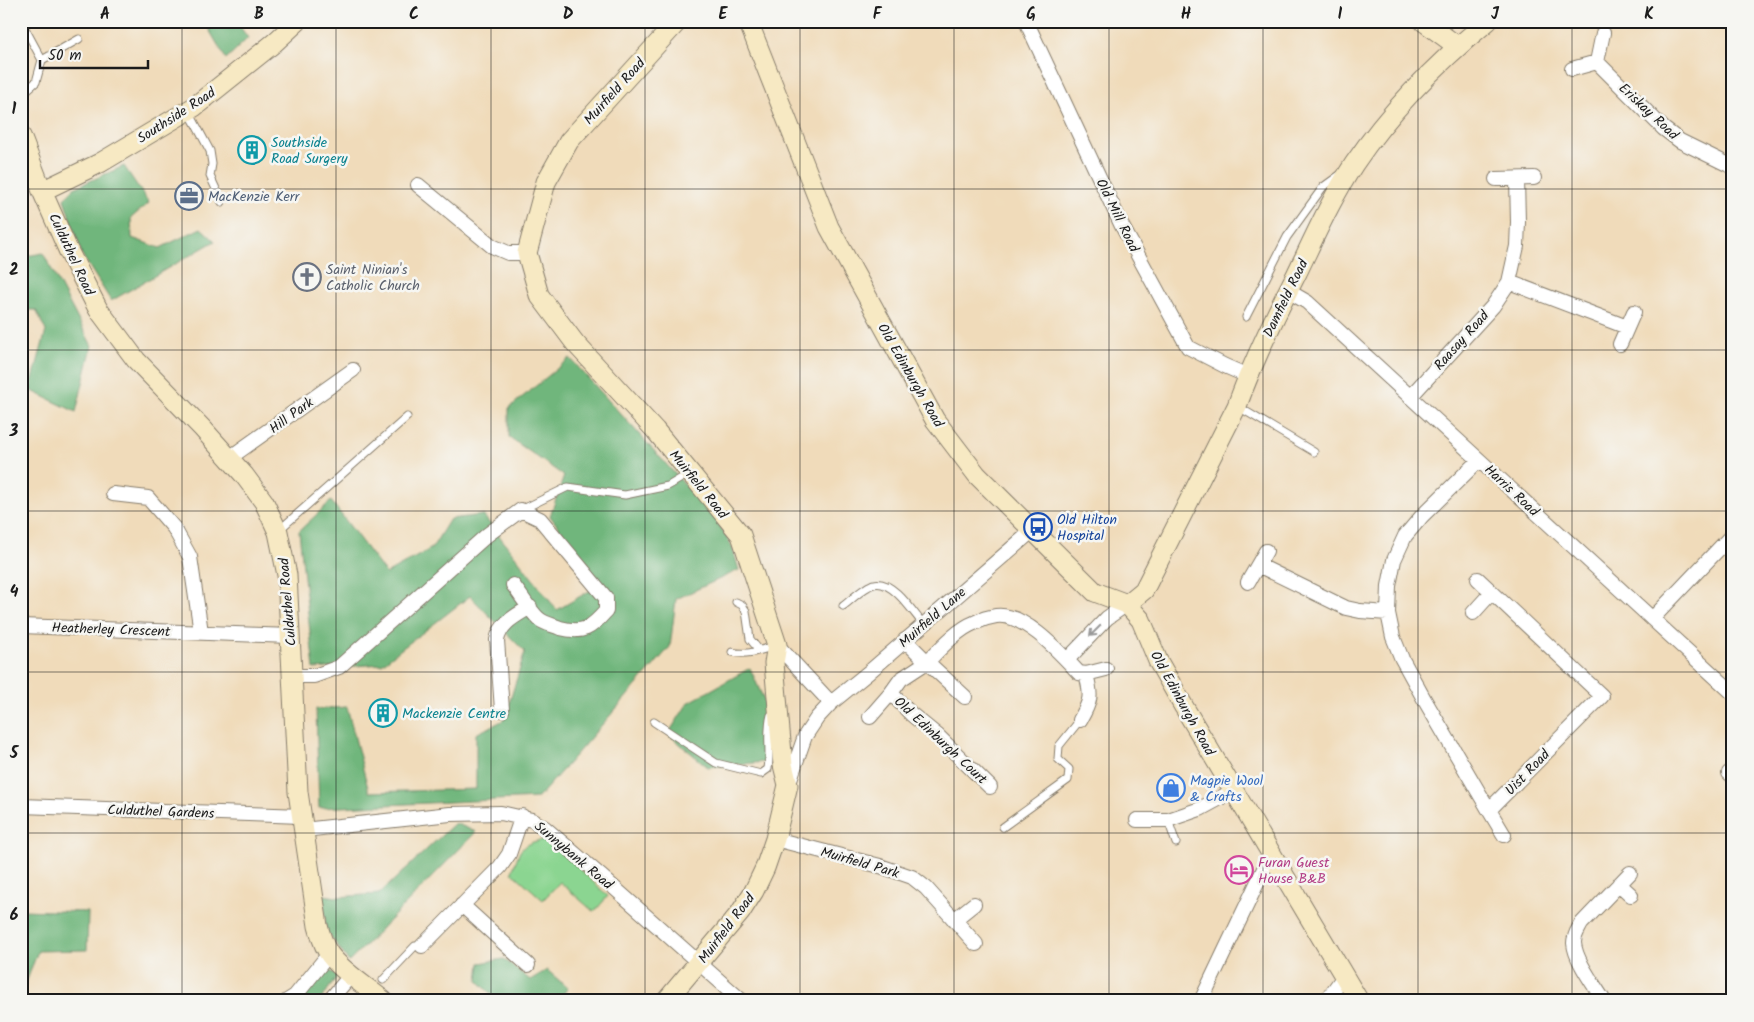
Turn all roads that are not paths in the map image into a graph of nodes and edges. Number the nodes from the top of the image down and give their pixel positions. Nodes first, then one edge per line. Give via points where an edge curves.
1 (21, 21) edge
2 (298, 21) edge
3 (678, 21) edge
4 (748, 21) edge
5 (1026, 21) edge
6 (1423, 21) edge
7 (1488, 21) edge
8 (1603, 34) dead end
9 (79, 39) dead end
10 (1457, 46) junction
11 (42, 60) junction
12 (1597, 62) junction
13 (1572, 69) dead end
14 (21, 94) edge
15 (188, 110) junction
16 (21, 136) edge
17 (1353, 165) junction
18 (1733, 167) edge
19 (1534, 178) dead end
20 (1496, 179) dead end
21 (1517, 179) junction
22 (418, 185) dead end
23 (42, 191) junction
24 (222, 202) dead end
25 (527, 253) junction
26 (1510, 282) junction
27 (1288, 291) junction
28 (1634, 312) dead end
29 (1246, 317) dead end
30 (1627, 327) junction
31 (1620, 344) dead end
32 (353, 370) dead end
33 (1248, 376) junction
34 (1410, 396) junction
35 (1236, 406) junction
36 (407, 417) dead end
37 (1314, 452) dead end
38 (228, 459) junction
39 (1479, 460) junction
40 (690, 473) junction
41 (112, 494) dead end
42 (521, 510) junction
43 (1032, 530) junction
44 (278, 532) junction
45 (1733, 534) edge
46 (1266, 551) dead end
47 (1258, 565) junction
48 (1478, 579) dead end
49 (1248, 582) dead end
50 (513, 585) dead end
51 (1492, 592) junction
52 (736, 602) dead end
53 (1127, 604) junction
54 (843, 606) dead end
55 (530, 607) junction
56 (1388, 613) junction
57 (1473, 613) dead end
58 (1652, 619) junction
59 (923, 624) junction
60 (21, 626) edge
61 (201, 632) junction
62 (291, 636) junction
63 (905, 640) junction
64 (777, 645) junction
65 (759, 650) junction
66 (732, 652) dead end
67 (1066, 660) junction
68 (927, 662) junction
69 (1106, 668) dead end
70 (1086, 674) junction
71 (293, 676) junction
72 (891, 693) junction
73 (1733, 693) edge
74 (965, 696) dead end
75 (831, 703) junction
76 (502, 710) dead end
77 (779, 713) junction
78 (870, 717) dead end
79 (1080, 720) joint
80 (654, 722) dead end
81 (788, 785) junction
82 (990, 786) dead end
83 (1233, 791) junction
84 (21, 806) edge
85 (1489, 810) junction
86 (522, 816) junction
87 (1137, 820) dead end
88 (1168, 820) junction
89 (302, 823) junction
90 (1003, 827) dead end
91 (1504, 835) dead end
92 (775, 839) junction
93 (1176, 843) dead end
94 (1271, 854) junction
95 (1630, 872) dead end
96 (1619, 884) junction
97 (1631, 895) dead end
98 (974, 904) dead end
99 (462, 905) junction
100 (954, 920) junction
101 (976, 944) dead end
102 (422, 946) joint
103 (329, 954) junction
104 (699, 964) junction
105 (528, 965) dead end
106 (351, 974) junction
107 (1345, 975) junction
108 (383, 980) dead end
109 (287, 1001) edge
110 (330, 1001) edge
111 (384, 1001) edge
112 (666, 1001) edge
113 (742, 1001) edge
114 (1201, 1001) edge
115 (1326, 1001) edge
116 (1359, 1001) edge
117 (1604, 1001) edge

1 - 11 lane
2 - 15 street, Southside Road
3 - 25 street, Muirfield Road via 569,141 546,182
4 - 43 street, Old Edinburgh Road via 829,227 935,420 978,475
5 - 33 street, Old Mill Road via 1122,226 1188,347
6 - 10 street
7 - 10 street, Damfield Road
8 - 12 street
9 - 11 lane
10 - 17 street, Damfield Road via 1395,109
11 - 14 lane via 36,82
12 - 13 street
12 - 18 street, Eriskay Road via 1664,130
15 - 23 street, Southside Road via 100,163
15 - 24 lane via 210,151 210,176
16 - 23 street, Culduthel Road
17 - 27 street, Damfield Road
17 - 29 lane via 1323,187 1287,238
19 - 21 street
20 - 21 street
21 - 26 street, Raasay Road via 1517,246
22 - 25 street via 492,246 508,254
23 - 38 street, Culduthel Road via 98,309 136,360
25 - 40 street, Muirfield Road via 539,295 575,344
26 - 30 street
26 - 34 street, Raasay Road via 1493,306
27 - 33 street, Damfield Road
27 - 34 street, Harris Road via 1307,302
28 - 30 street
30 - 31 street
32 - 38 street, Hill Park
33 - 35 street, Damfield Road
34 - 39 street, Harris Road
35 - 37 lane
35 - 53 street, Damfield Road via 1144,590
36 - 44 lane
38 - 44 street, Culduthel Road via 264,502
39 - 56 street via 1405,536 1394,560
39 - 58 street, Harris Road
40 - 42 lane via 668,486 625,495 568,487
40 - 64 street, Muirfield Road via 741,535
41 - 61 street via 148,498 174,528 190,557
42 - 55 street via 540,519 606,598 606,611 581,632 549,624
42 - 71 street via 487,535 339,667 314,676
43 - 53 street, Old Edinburgh Road via 1095,592
43 - 59 street, Muirfield Lane
44 - 62 street, Culduthel Road via 287,575
45 - 58 street
46 - 47 street
47 - 49 street
47 - 56 street via 1346,608
48 - 51 street, Uist Road
50 - 55 street
51 - 57 street
51 - 85 street, Uist Road via 1602,696
52 - 65 lane via 742,604 746,611 750,639
53 -> 67 street via 1108,618
53 - 83 street, Old Edinburgh Road via 1141,620 1158,661
54 - 59 lane via 876,583 885,585 894,589
55 - 76 street via 506,622 498,633
56 - 85 street via 1402,658
58 - 73 street, Harris Road
59 - 63 street, Muirfield Lane
60 - 61 street, Heatherley Crescent
61 - 62 street, Heatherley Crescent
62 - 71 street, Culduthel Road
63 - 68 street
63 - 75 street, Muirfield Lane
64 - 65 lane
64 - 75 street
64 - 77 street, Muirfield Road via 774,663
65 - 66 lane
67 - 68 street, Old Edinburgh Court via 1019,620 997,616 972,623
67 - 70 street, Old Edinburgh Court via 1079,673
68 - 72 street, Old Edinburgh Court via 901,679
68 - 74 street
69 - 70 street
70 - 79 street via 1090,703
71 - 89 street, Culduthel Road
72 - 78 street, Old Edinburgh Court
72 - 82 street, Old Edinburgh Court
75 - 81 street, Muirfield Lane via 805,736
77 - 80 lane via 771,715 768,769 761,774 716,763
77 - 81 street, Muirfield Road
79 - 90 lane via 1059,746 1058,759 1069,769 1068,780
81 - 92 street, Muirfield Road
83 - 88 street via 1200,809
83 - 94 street, Old Edinburgh Road
84 - 89 street, Culduthel Gardens
85 - 91 street
86 - 89 street, Sunnybank Road via 450,814
86 - 99 street via 500,867
86 - 104 street, Sunnybank Road via 545,828
87 - 88 street
88 - 93 lane
89 - 103 street, Culduthel Road via 318,926
92 - 100 street, Muirfield Park via 912,877
92 - 104 street, Muirfield Road via 754,891
94 - 107 street, Old Edinburgh Road
94 - 114 street
95 - 96 street
96 - 97 street
96 - 117 street via 1581,924 1574,942 1581,963
98 - 100 street
99 - 102 street
99 - 105 street
100 - 101 street, Muirfield Park
102 - 108 lane via 415,946
103 - 106 street, Culduthel Road
103 - 109 street
104 - 112 street, Muirfield Road
104 - 113 street, Sunnybank Road
106 - 110 street
106 - 111 street, Culduthel Road
107 - 115 street
107 - 116 street, Old Edinburgh Road

